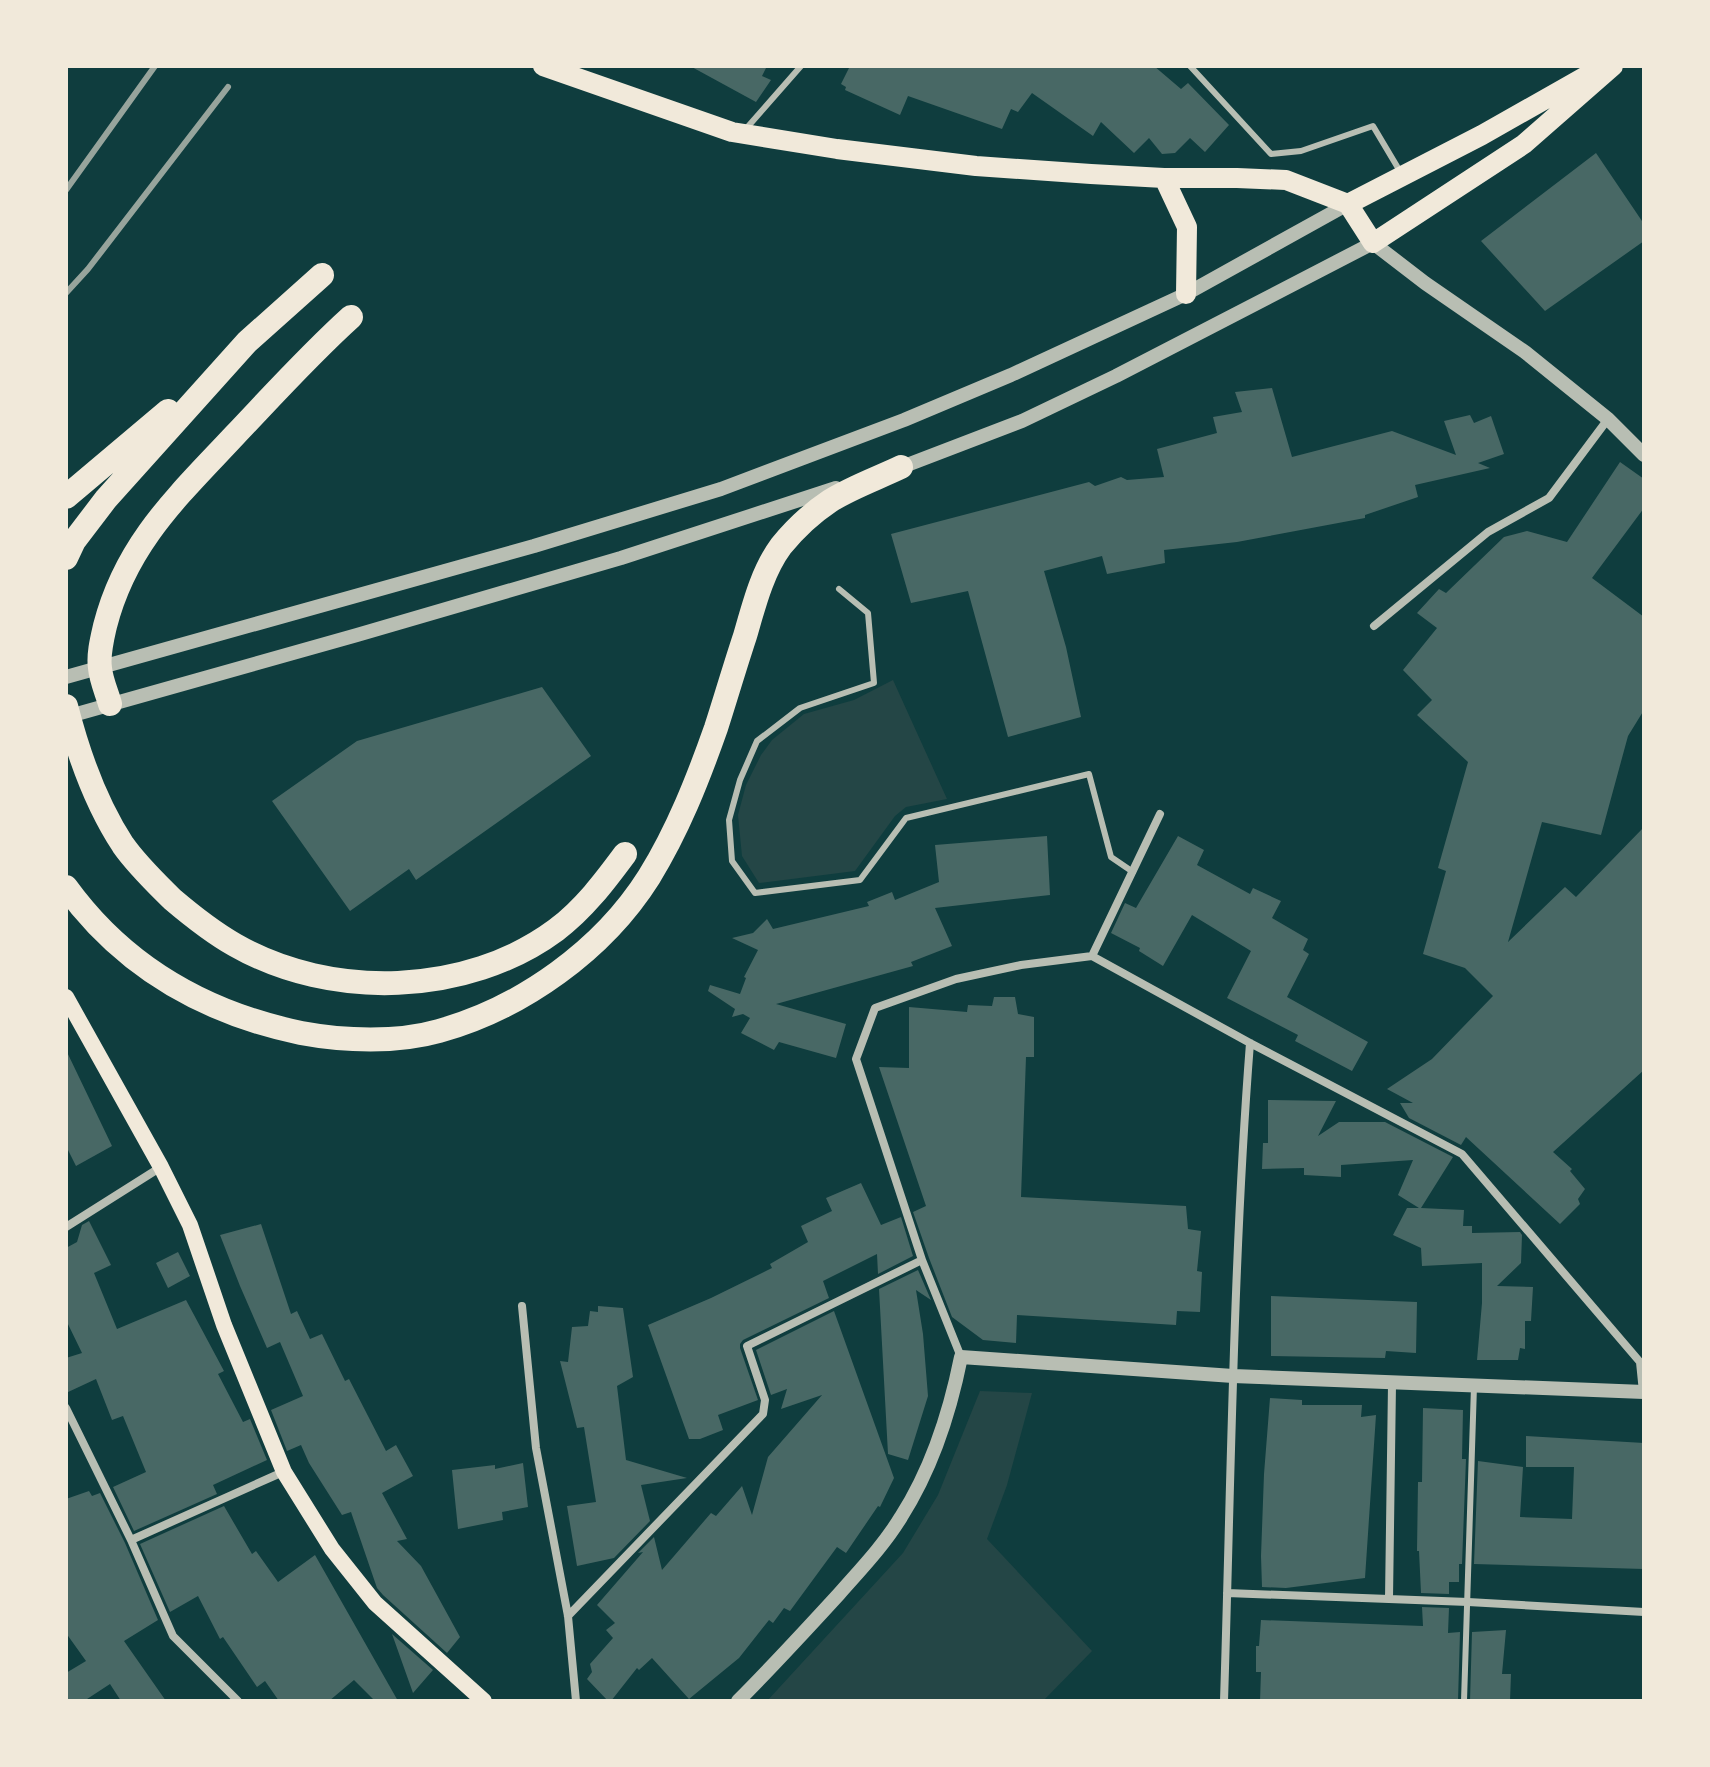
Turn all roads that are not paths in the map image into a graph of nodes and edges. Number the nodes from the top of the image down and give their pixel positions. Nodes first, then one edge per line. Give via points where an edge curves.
1 (543, 66) edge
2 (801, 66) edge
3 (1190, 66) edge
4 (1603, 66) edge
5 (1613, 66) edge
6 (742, 134) junction
7 (1402, 176) junction
8 (1164, 178) junction
9 (1348, 204) junction
10 (1373, 243) junction
11 (322, 275) dead end
12 (1186, 294) junction
13 (351, 317) dead end
14 (247, 342) junction
15 (1608, 419) junction
16 (1644, 455) edge
17 (901, 467) junction
18 (66, 497) edge
19 (66, 558) edge
20 (839, 589) dead end
21 (1374, 626) dead end
22 (100, 668) junction
23 (66, 677) edge
24 (110, 704) junction
25 (67, 713) edge
26 (1160, 814) dead end
27 (625, 854) dead end
28 (1133, 872) junction
29 (66, 887) edge
30 (1092, 956) junction
31 (66, 997) edge
32 (1250, 1043) junction
33 (161, 1167) junction
34 (66, 1227) edge
35 (922, 1260) junction
36 (522, 1306) dead end
37 (961, 1357) junction
38 (1233, 1376) junction
39 (1392, 1384) junction
40 (1474, 1386) junction
41 (1643, 1392) edge
42 (66, 1408) edge
43 (284, 1472) junction
44 (131, 1540) junction
45 (1227, 1593) junction
46 (1389, 1599) junction
47 (1468, 1602) junction
48 (1644, 1612) edge
49 (568, 1616) junction
50 (238, 1701) edge
51 (484, 1701) edge
52 (576, 1701) edge
53 (738, 1701) edge
54 (1224, 1701) edge
55 (1464, 1701) edge

1 - 6 main road
2 - 6 lane
3 - 7 lane via 1271,154 1301,151 1373,126
4 - 7 main road
5 - 10 main road via 1524,144
6 - 8 main road via 976,166
7 - 9 main road
8 - 9 main road via 1286,180
8 - 12 main road via 1187,227
9 - 10 main road
9 - 12 street
10 - 15 street
10 - 17 street via 1022,421
11 - 14 highway
12 - 22 street via 904,420 721,489
13 - 22 highway via 166,508 141,542 111,604
14 - 18 highway
14 - 19 highway via 106,499
15 - 16 street
15 - 21 street via 1549,498 1488,532
17 - 24 street via 606,562
17 - 29 highway via 831,500 781,547 755,600 697,778 648,878 614,923 572,962 486,1015 437,1032 383,1039 329,1038 237,1016 187,994 149,969 113,941
20 - 28 lane via 868,613 874,683 800,708 757,741 729,820 732,861 755,893 860,880 906,818 1089,774 1111,857
22 - 23 street
22 - 24 highway
24 - 25 street
25 - 27 highway via 101,804 153,881 193,918 285,968 382,984 474,972 518,954 557,929 593,896
26 - 28 street
28 - 30 street
30 - 32 street
30 - 35 street via 956,979 875,1008 856,1059
31 - 33 main road
32 - 38 street
32 - 41 street via 1462,1154 1640,1362
33 - 34 street
33 - 43 main road via 190,1225
35 - 37 street
35 - 49 street via 747,1346 765,1400 763,1414
36 - 49 street via 536,1448
37 - 38 street
37 - 53 street via 954,1393 926,1469 902,1517
38 - 39 street
38 - 45 street
39 - 40 street
39 - 46 street
40 - 41 street
40 - 47 lane
42 - 44 street
43 - 44 street
43 - 51 main road via 332,1549 375,1603
44 - 50 street via 173,1636
45 - 46 street
45 - 54 street
46 - 47 street
47 - 48 street
47 - 55 lane
49 - 52 street

